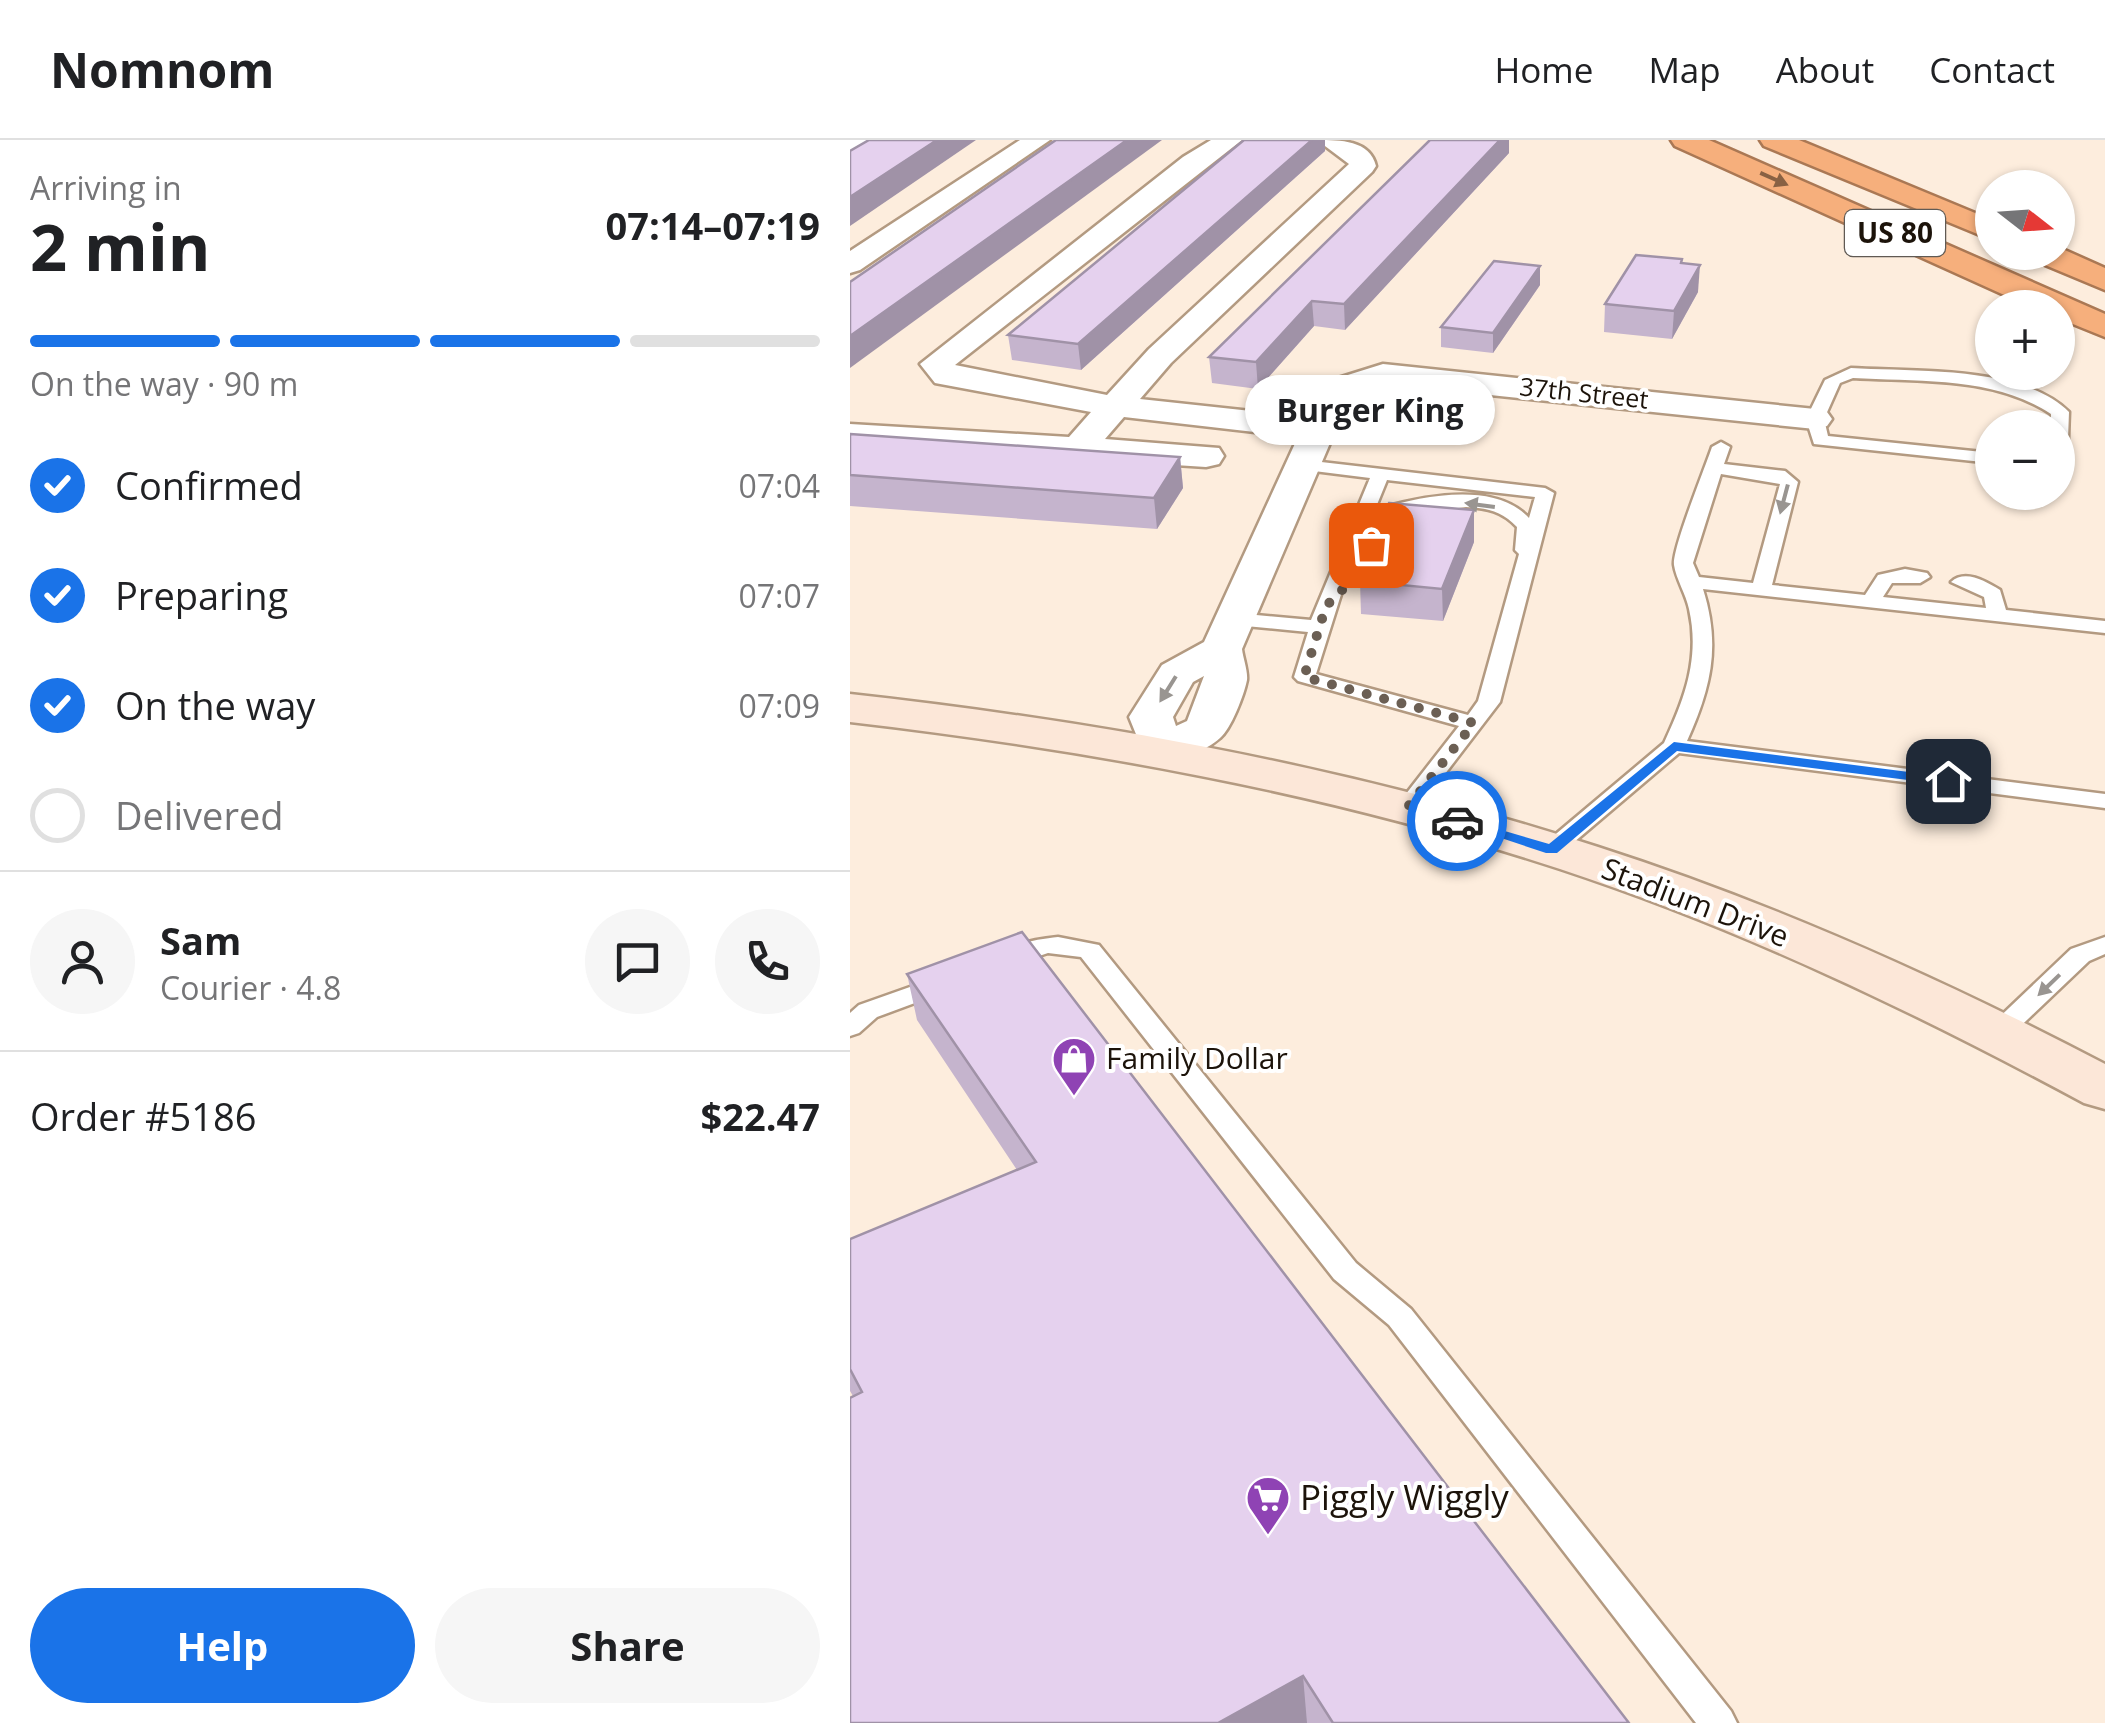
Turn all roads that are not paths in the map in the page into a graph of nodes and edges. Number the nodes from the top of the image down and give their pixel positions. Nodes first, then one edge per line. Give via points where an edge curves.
1 (859, 140) edge
2 (1037, 140) edge
3 (1229, 140) edge
4 (1330, 140) edge
5 (1684, 140) edge
6 (1774, 140) edge
7 (850, 145) edge
8 (1975, 224) edge
9 (850, 264) edge
10 (2075, 267) edge
11 (2105, 280) edge
12 (2105, 327) edge
13 (1114, 406) junction
14 (2058, 410) edge
15 (1815, 419) junction
16 (1319, 428) junction
17 (850, 434) edge
18 (1722, 447) dead end
19 (1078, 448) junction
20 (1206, 456) dead end
21 (1975, 456) edge
22 (1304, 465) junction
23 (1715, 468) junction
24 (1380, 474) junction
25 (1525, 570) junction
26 (1920, 576) dead end
27 (1691, 582) junction
28 (1961, 582) dead end
29 (1760, 590) junction
30 (1870, 602) junction
31 (1322, 616) junction
32 (1996, 616) junction
33 (2105, 628) edge
34 (1228, 634) junction
35 (850, 708) edge
36 (1474, 723) junction
37 (1674, 746) junction
38 (1162, 750) junction
39 (2105, 801) edge
40 (1407, 808) junction
41 (1552, 850) junction
42 (2105, 945) edge
43 (850, 1027) edge
44 (1998, 1034) junction
45 (2105, 1089) edge
46 (1718, 1723) edge

1 - 7 street
2 - 9 street
3 - 13 street via 936,364 947,376
4 - 13 street via 1361,157 1363,166
5 -> 12 highway, US 80
6 - 8 highway, US 80
10 - 11 highway
13 - 16 street
13 - 19 street
14 - 15 lane via 2008,386 1852,372 1833,380
15 - 16 street, 37th Street via 1382,374 1347,386
15 - 21 lane via 1820,440
16 - 22 street, 37th Street
17 - 19 street
18 - 23 lane
19 - 20 street
22 - 24 lane
22 - 34 street, 37th Street
23 - 27 lane via 1684,562
23 -> 29 lane via 1779,475 1788,482
24 - 25 lane via 1546,493
24 - 31 lane
25 -> 31 lane via 1526,528 1511,510 1420,502 1388,512 1354,578
25 - 36 lane via 1490,702
26 - 30 lane via 1885,580
27 - 29 lane
27 - 37 lane via 1705,622 1706,655 1695,702
28 - 32 lane via 1993,594
29 - 30 lane
30 - 32 lane
31 - 34 lane
31 - 36 lane via 1304,677
32 - 33 lane
34 - 38 street, 37th Street via 1226,679 1205,729
35 - 38 street, Stadium Drive
36 - 40 lane
37 - 39 lane
37 - 41 lane
38 - 40 street, Stadium Drive
40 - 41 street, Stadium Drive
41 - 44 street, Stadium Drive via 1724,910
42 -> 44 lane via 2080,954
43 - 46 lane via 868,1011 1049,944 1090,951 1345,1271 1400,1317
44 - 45 street, Stadium Drive

